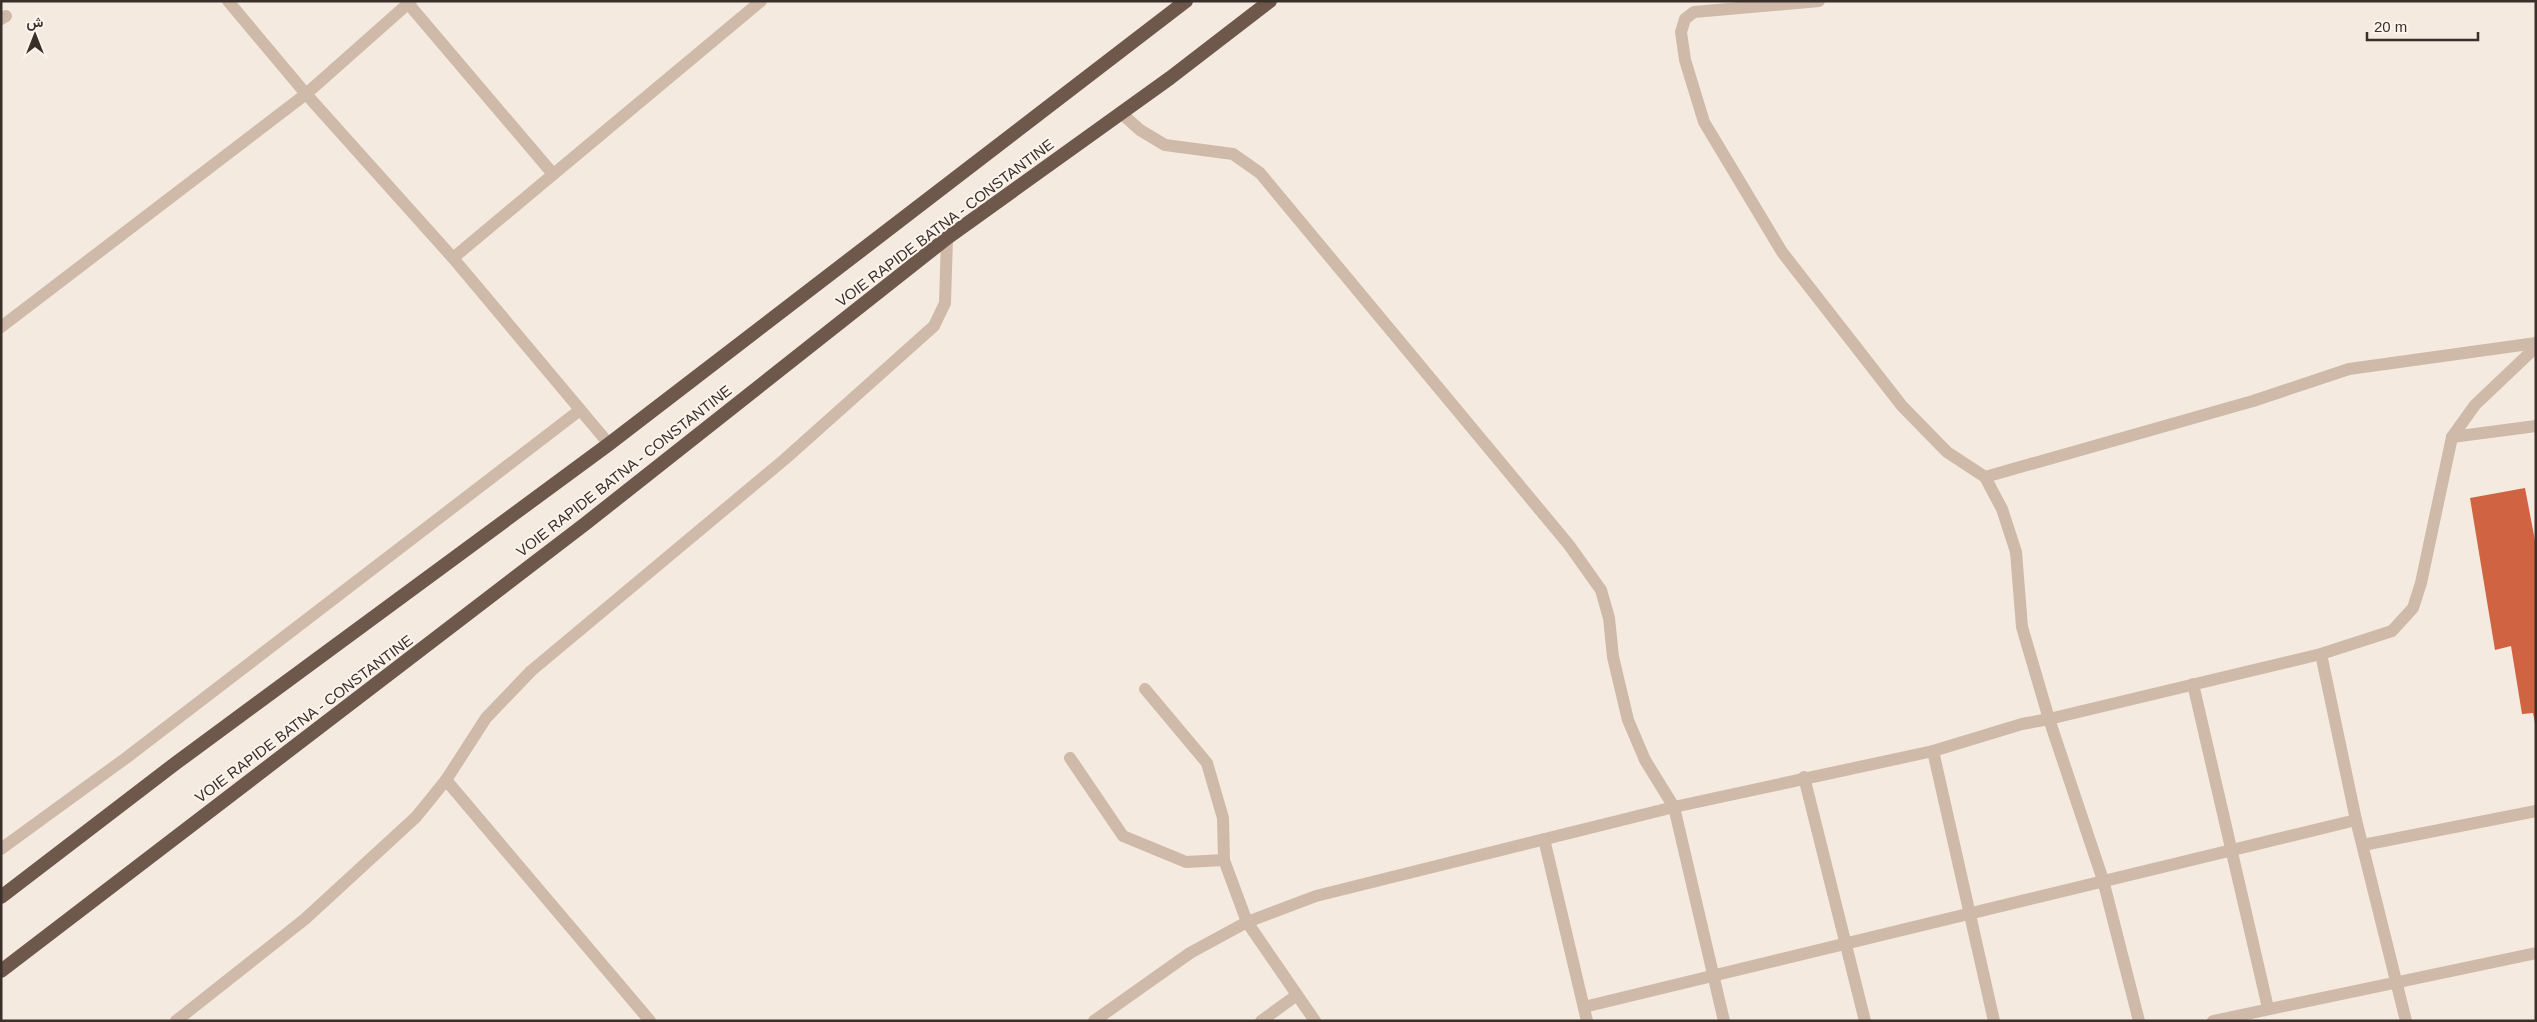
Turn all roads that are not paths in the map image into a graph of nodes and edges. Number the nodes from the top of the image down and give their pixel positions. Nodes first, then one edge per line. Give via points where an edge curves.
1 (228, 1) edge
2 (761, 1) edge
3 (1186, 1) edge
4 (1270, 1) edge
5 (1819, 1) edge
6 (408, 2) edge
7 (306, 94) junction
8 (1121, 113) junction
9 (553, 174) junction
10 (947, 238) junction
11 (453, 258) junction
12 (1, 327) edge
13 (2536, 343) edge
14 (2536, 347) edge
15 (580, 410) junction
16 (2536, 426) edge
17 (2452, 438) junction
18 (608, 444) junction
19 (1985, 476) junction
20 (2321, 654) junction
21 (2193, 684) junction
22 (1145, 689) dead end
23 (2049, 719) junction
24 (1934, 751) junction
25 (1070, 758) dead end
26 (1804, 778) junction
27 (446, 780) junction
28 (1674, 807) junction
29 (2536, 811) edge
30 (2356, 820) junction
31 (1544, 839) junction
32 (2363, 845) junction
33 (1, 849) edge
34 (2231, 851) junction
35 (1224, 860) junction
36 (2103, 880) junction
37 (1, 897) edge
38 (1970, 912) junction
39 (1247, 922) junction
40 (1844, 944) junction
41 (2536, 953) edge
42 (1, 971) edge
43 (1714, 976) junction
44 (2396, 982) junction
45 (1297, 996) junction
46 (1584, 1007) junction
47 (2268, 1008) junction
48 (176, 1021) edge
49 (650, 1021) edge
50 (1094, 1021) edge
51 (1261, 1021) edge
52 (1315, 1021) edge
53 (1587, 1021) edge
54 (1724, 1021) edge
55 (1865, 1021) edge
56 (1994, 1021) edge
57 (2139, 1021) edge
58 (2213, 1021) edge
59 (2406, 1021) edge

1 - 7 street
2 - 9 street
3 - 18 highway, VOIE RAPIDE BATNA - CONSTANTINE
4 - 8 highway, VOIE RAPIDE BATNA - CONSTANTINE
5 - 19 street via 1694,12 1685,20 1681,32 1685,60 1704,122 1782,252 1902,406 1947,452
6 - 7 street
6 - 9 street
7 - 11 street
7 - 12 street
8 - 10 highway, VOIE RAPIDE BATNA - CONSTANTINE
8 - 28 street via 1140,130 1165,145 1233,154 1260,173 1569,545 1601,590 1628,720 1645,760
9 - 11 street
10 - 27 street via 945,303 934,326 784,459 531,671 486,718
10 - 42 highway, VOIE RAPIDE BATNA - CONSTANTINE via 585,524
11 - 15 street
13 - 19 street via 2349,369 2253,401
14 - 17 street via 2475,405
15 - 18 street
15 - 33 street via 126,758
16 - 17 street
17 - 20 street via 2413,608 2392,631
18 - 37 highway, VOIE RAPIDE BATNA - CONSTANTINE via 176,763
19 - 23 street via 2002,509 2016,552 2022,627
20 - 21 street
20 - 30 street
21 - 23 street
21 - 34 street
22 - 35 street via 1207,763 1224,818
23 - 24 street
23 - 36 street
24 - 26 street
24 - 38 street
25 - 35 street via 1123,836 1186,862
26 - 28 street
26 - 40 street
27 - 48 street via 416,817 305,919
27 - 49 street
28 - 31 street
28 - 43 street
29 - 32 street
30 - 32 street
30 - 34 street
31 - 39 street via 1316,896
31 - 46 street
32 - 44 street
34 - 36 street
34 - 47 street
35 - 39 street
36 - 38 street
36 - 57 street
38 - 40 street
38 - 56 street
39 - 45 street
39 - 50 street via 1190,953
40 - 43 street
40 - 55 street
41 - 44 street
43 - 46 street
43 - 54 street
44 - 47 street
44 - 59 street
45 - 51 street
45 - 52 street
46 - 53 street
47 - 58 street

